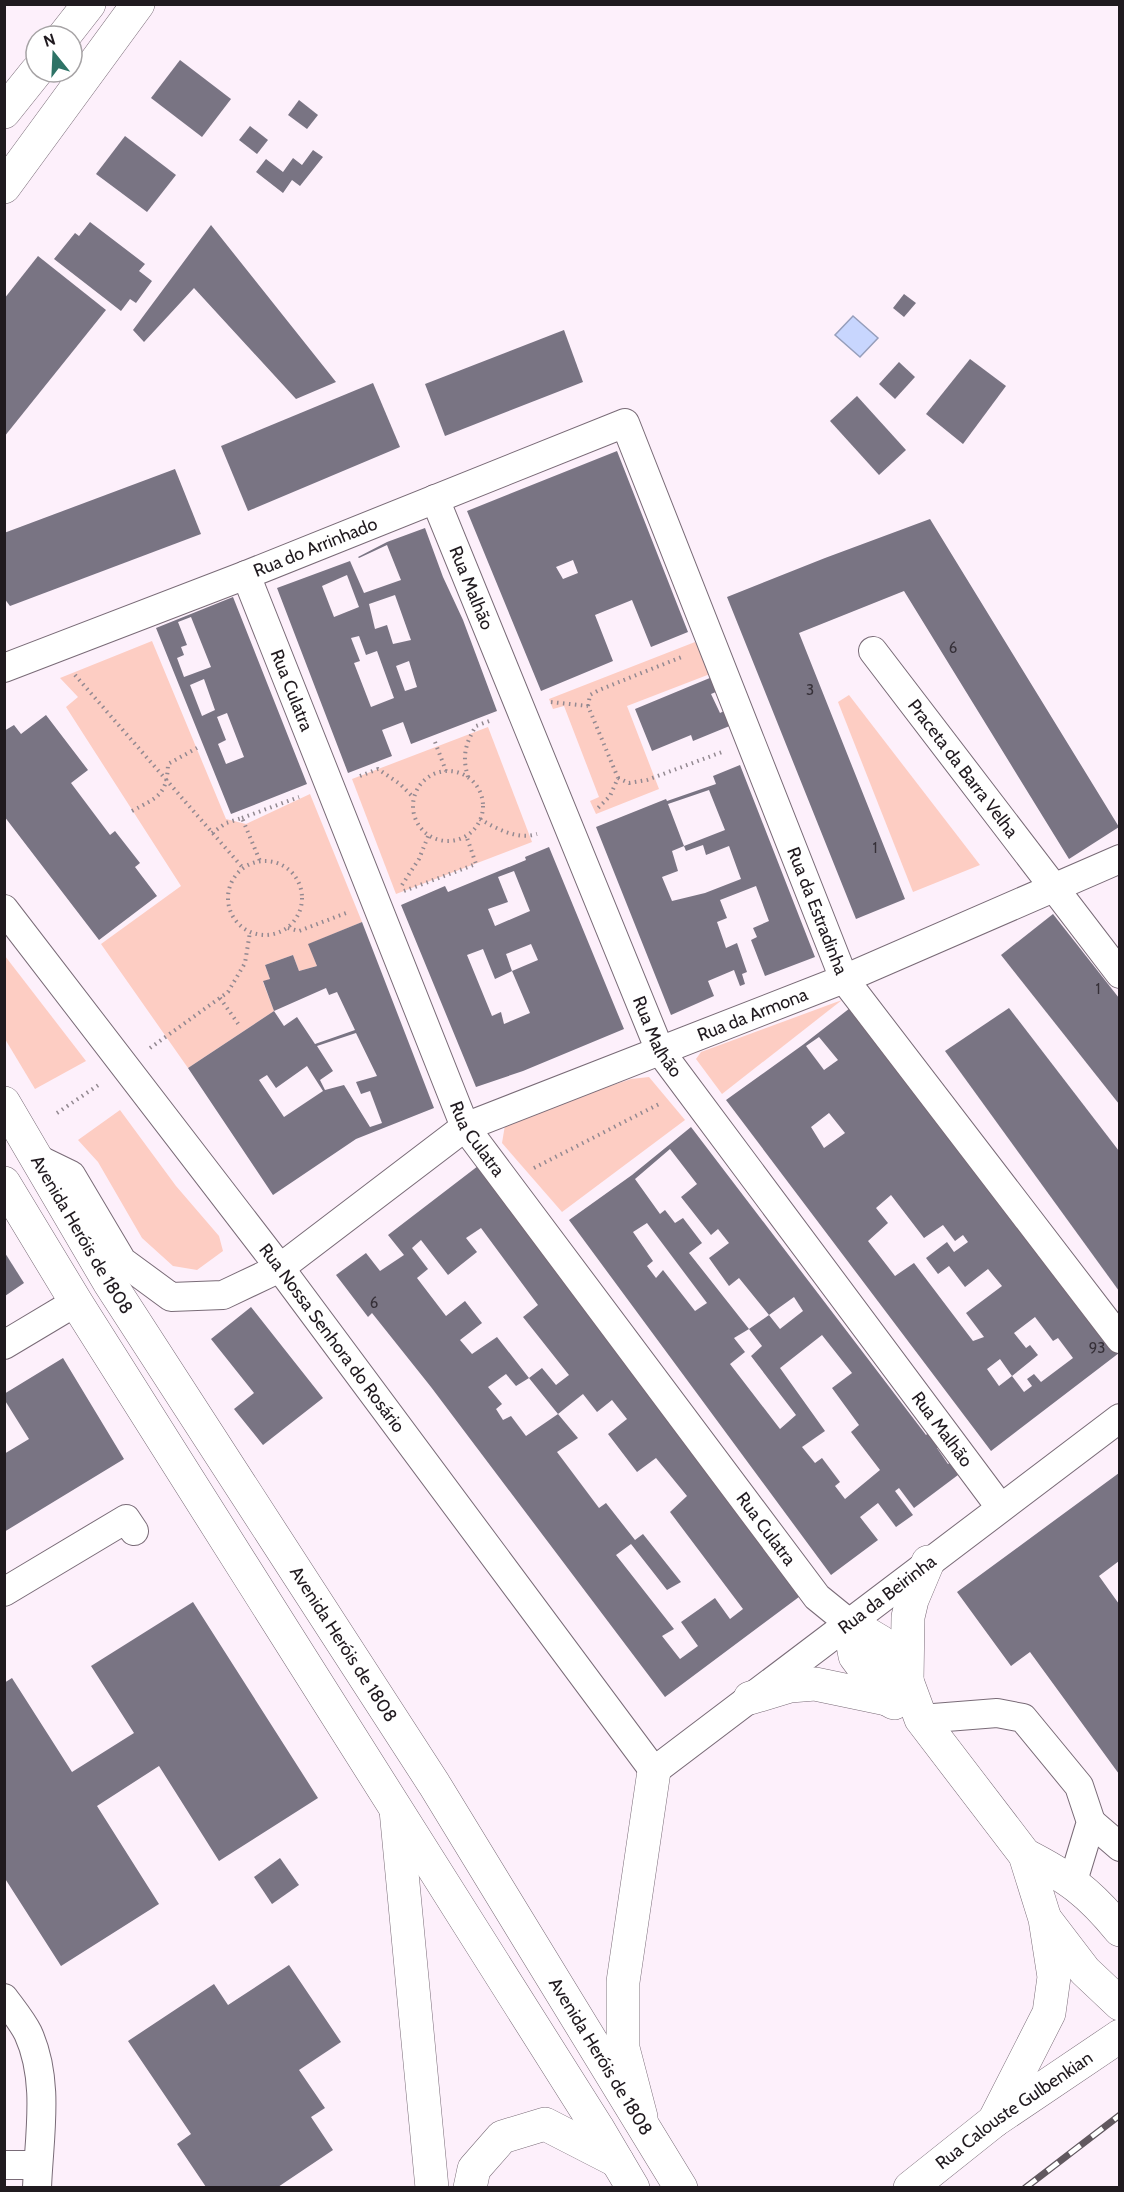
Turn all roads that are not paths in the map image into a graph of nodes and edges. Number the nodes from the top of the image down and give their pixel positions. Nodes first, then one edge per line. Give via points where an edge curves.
1 (89, 4) edge
2 (138, 4) edge
3 (73, 24) edge
4 (26, 84) edge
5 (4, 112) edge
6 (4, 187) edge
7 (625, 423) joint
8 (435, 499) junction
9 (246, 575) junction
10 (873, 651) dead end
11 (4, 668) edge
12 (1119, 859) edge
13 (1053, 888) junction
14 (4, 909) edge
15 (1119, 974) edge
16 (844, 979) junction
17 (660, 1051) junction
18 (4, 1103) edge
19 (465, 1126) junction
20 (36, 1158) junction
21 (4, 1183) edge
22 (280, 1269) junction
23 (76, 1302) junction
24 (1119, 1339) edge
25 (4, 1345) edge
26 (1119, 1418) edge
27 (1000, 1507) junction
28 (134, 1531) dead end
29 (928, 1562) junction
30 (4, 1592) edge
31 (849, 1623) junction
32 (897, 1690) junction
33 (750, 1698) junction
34 (921, 1719) junction
35 (654, 1771) junction
36 (396, 1810) junction
37 (1091, 1822) junction
38 (1119, 1847) edge
39 (1025, 1856) junction
40 (1073, 1881) junction
41 (1045, 1919) junction
42 (1119, 1930) edge
43 (4, 1998) edge
44 (1119, 2004) edge
45 (1119, 2036) edge
46 (994, 2121) junction
47 (643, 2125) junction
48 (4, 2165) edge
49 (625, 2174) edge
50 (38, 2176) edge
51 (432, 2187) edge
52 (470, 2187) edge
53 (681, 2187) edge
54 (910, 2187) edge

1 - 3 main road
2 - 6 main road
4 - 5 main road
7 - 8 street, Rua do Arrinhado
7 - 16 street, Rua da Estradinha
8 - 9 street, Rua do Arrinhado
8 - 17 street, Rua Malhão
9 - 11 street, Rua do Arrinhado
9 - 19 street, Rua Culatra
10 - 13 street, Praceta da Barra Velha
12 - 13 street, Rua da Armona
13 - 15 street, Praceta da Barra Velha
13 - 16 street, Rua da Armona
14 - 22 street, Rua Nossa Senhora do Rosário
16 - 17 street, Rua da Armona
16 - 24 street, Rua da Estradinha
17 - 19 street, Rua da Armona
17 - 27 street, Rua Malhão
18 - 20 main road, Avenida Heróis de 1808
19 - 22 street, Rua da Armona
19 - 31 street, Rua Culatra via 817,1597
20 - 22 street, Rua da Armona via 72,1175 122,1261 171,1298 223,1295
20 - 47 main road, Avenida Heróis de 1808 via 109,1282 434,1785
21 - 23 main road
22 - 35 street, Rua Nossa Senhora do Rosário
23 - 25 street
23 - 36 main road
26 - 27 street, Rua da Beirinha
27 - 29 street, Rua da Beirinha
28 - 30 street via 126,1519
29 - 31 street, Rua da Beirinha
29 - 32 main road via 912,1600
31 - 32 main road via 881,1642
31 - 33 street, Rua da Beirinha
32 - 33 main road via 815,1684 790,1686
32 - 34 main road
33 - 35 street, Rua da Beirinha
34 - 37 street via 997,1713 1023,1718 1079,1786
34 - 39 main road
35 - 47 main road via 623,1983 623,2048
36 - 49 main road
36 - 51 main road
37 - 38 street
37 - 40 street
39 - 40 main road
39 - 41 main road
40 - 42 main road
41 - 44 main road via 1085,1971
41 - 46 main road via 1054,1977 1049,2013
43 - 50 street via 27,2032 40,2069
45 - 46 main road, Rua Calouste Gulbenkian
46 - 54 main road, Rua Calouste Gulbenkian
47 - 53 main road, Avenida Heróis de 1808
48 - 50 street
49 - 52 main road via 545,2124 502,2137 474,2169

